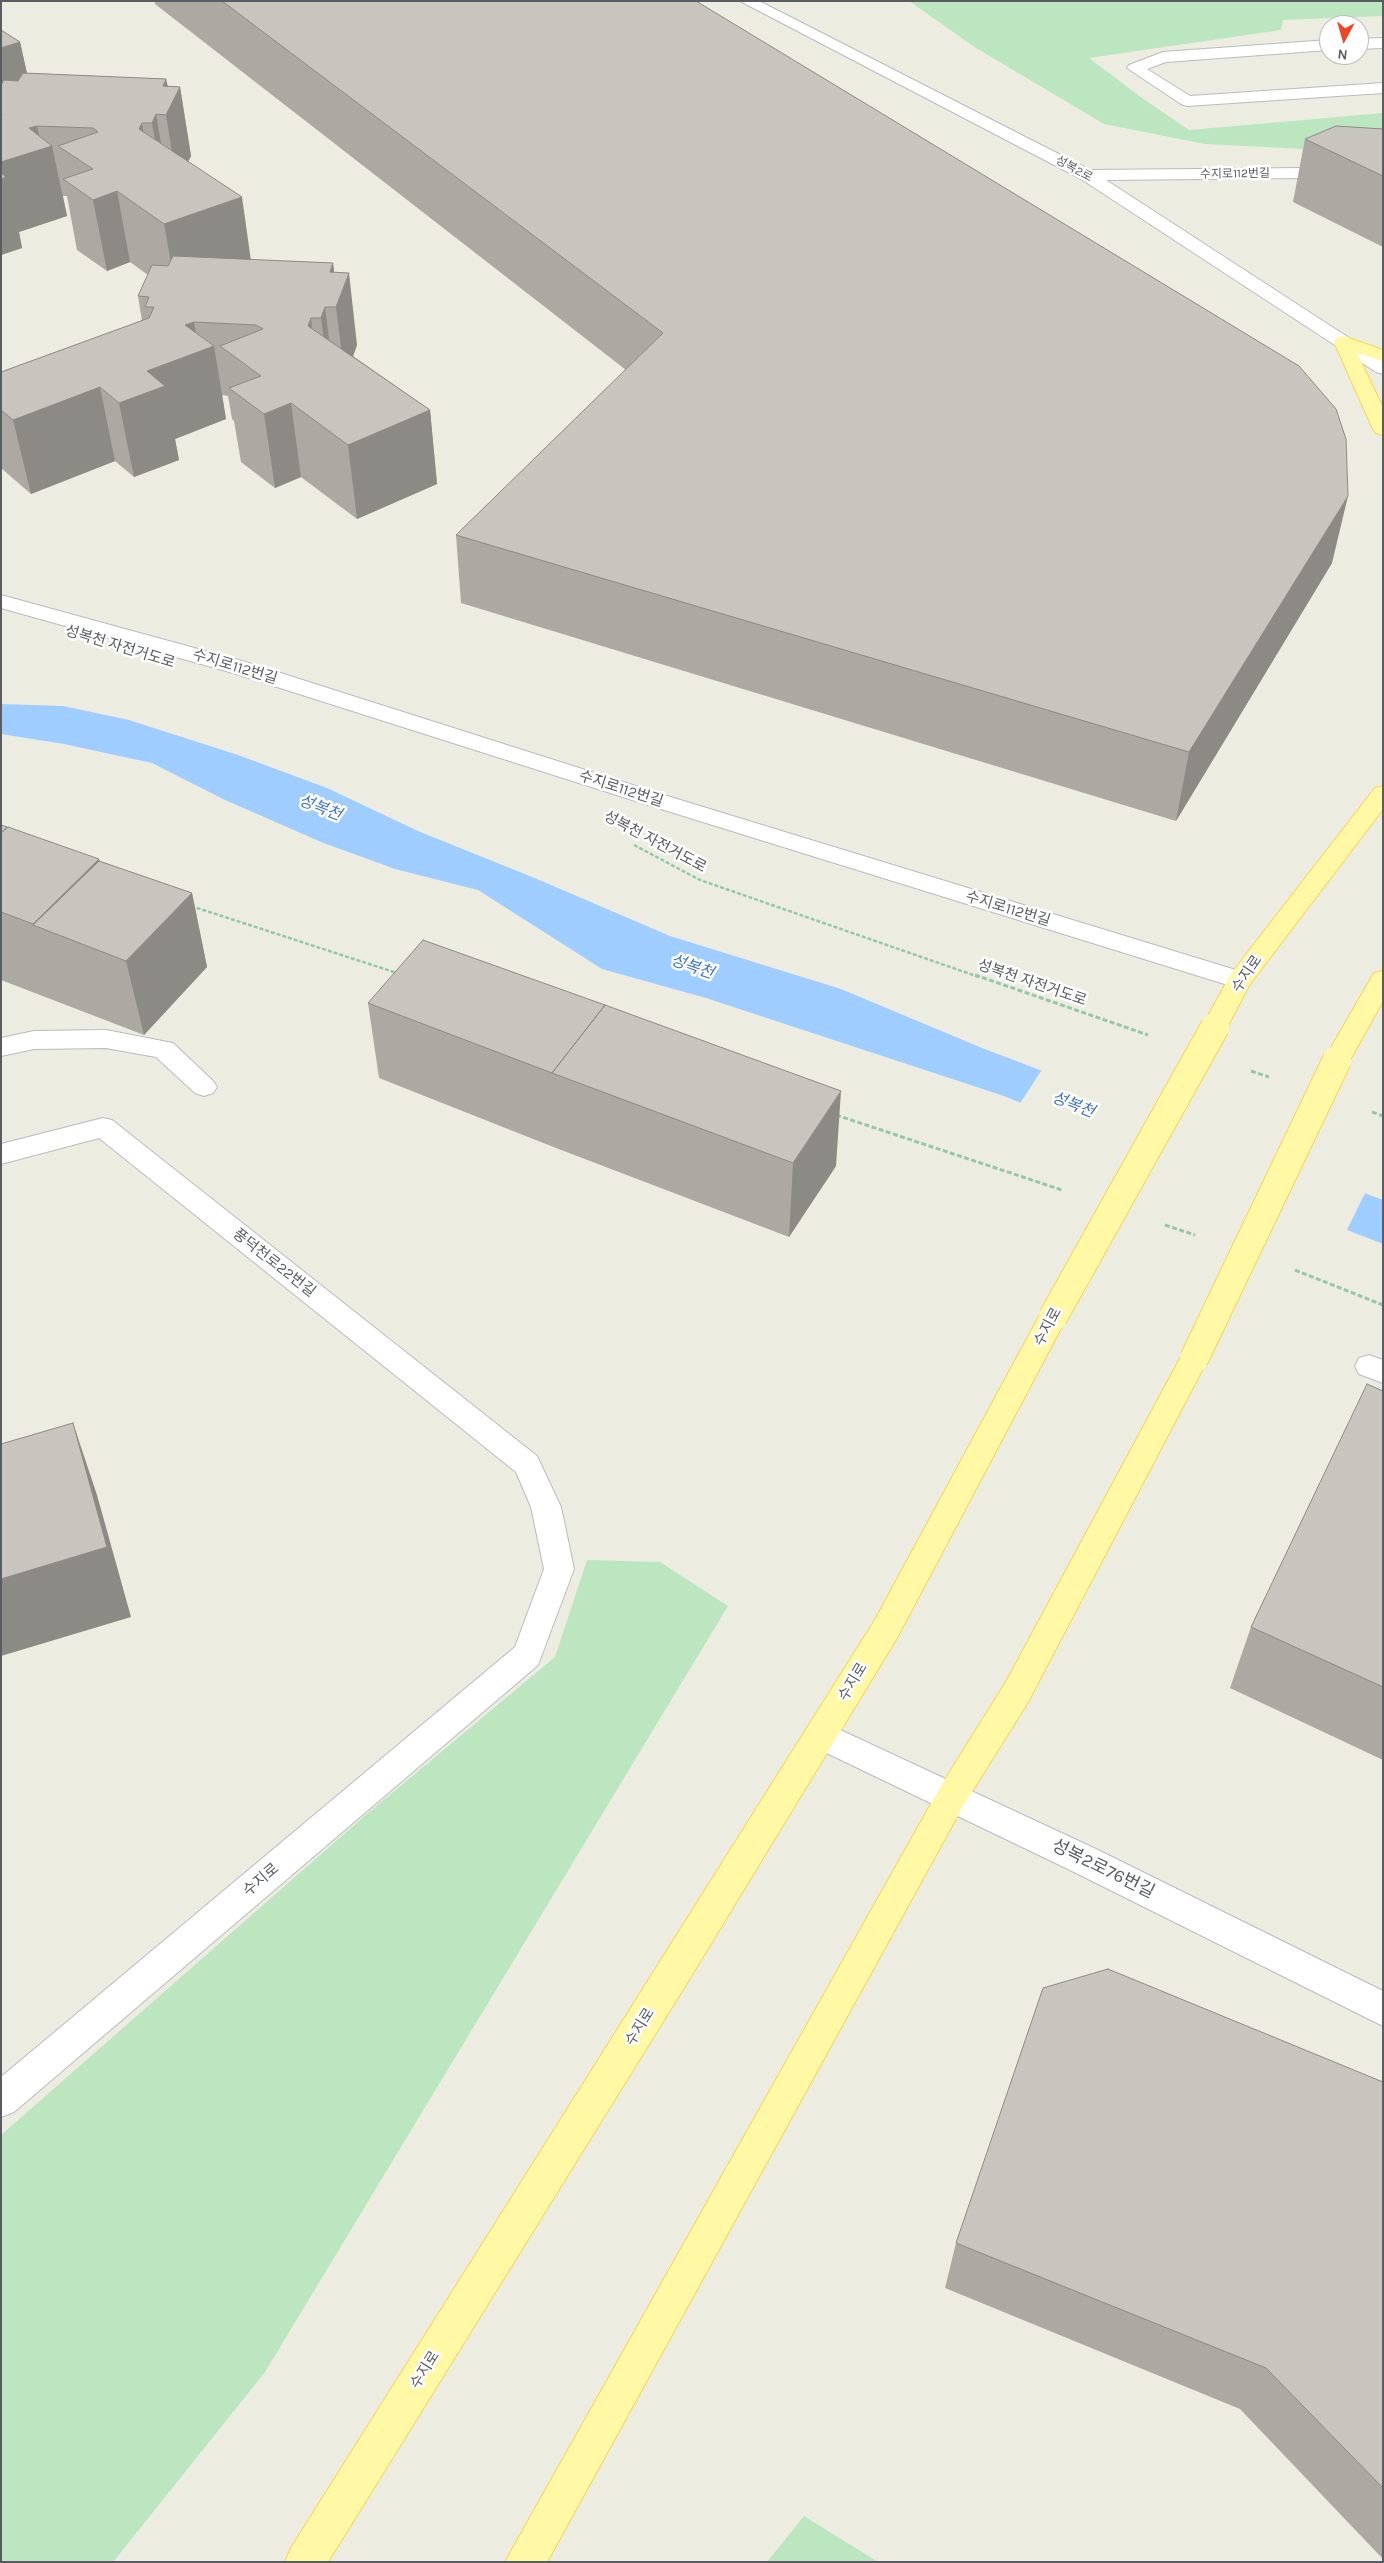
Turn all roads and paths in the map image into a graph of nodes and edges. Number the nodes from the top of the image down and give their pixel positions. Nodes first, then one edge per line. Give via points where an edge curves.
1 (748, 1) edge
2 (1383, 43) edge
3 (1369, 44) edge
4 (1319, 45) edge
5 (1383, 88) edge
6 (1087, 175) junction
7 (1383, 176) edge
8 (1343, 342) junction
9 (1383, 356) edge
10 (1383, 368) edge
11 (1383, 429) edge
12 (1, 601) edge
13 (1383, 793) edge
14 (632, 844) dead end
15 (190, 905) dead end
16 (399, 974) edge
17 (1383, 979) edge
18 (1240, 980) junction
19 (1149, 1036) dead end
20 (1, 1047) edge
21 (1242, 1068) dead end
22 (1271, 1078) dead end
23 (204, 1087) dead end
24 (1364, 1110) dead end
25 (831, 1113) dead end
26 (1383, 1116) edge
27 (1, 1154) edge
28 (1066, 1192) dead end
29 (1161, 1223) dead end
30 (1198, 1236) dead end
31 (1292, 1269) dead end
32 (1383, 1305) edge
33 (527, 1464) joint
34 (821, 1735) junction
35 (952, 1796) junction
36 (1383, 2009) edge
37 (1, 2100) edge
38 (305, 2562) edge
39 (525, 2562) edge

1 - 6 street, 성복2로
2 - 3 street
4 - 5 street via 1163,57 1135,68 1188,101
6 - 7 street, 수지로112번길 via 1304,173
6 - 8 street, 성복2로
8 - 9 main road
8 - 10 street, 성복2로
8 - 11 main road
12 - 18 street, 수지로112번길 via 241,668
13 - 18 main road, 수지로
14 - 19 path, 성복천 자전거도로 via 700,880
15 - 16 path
17 - 35 main road, bridge via 1337,1060 1194,1359 1017,1692
18 - 34 main road, 수지로, bridge via 1053,1317 886,1629
20 - 23 street via 34,1040 106,1039 164,1049
21 - 22 path
24 - 26 path
25 - 28 path
27 - 33 street, 풍덕천로22번길 via 103,1127
29 - 30 path
31 - 32 path
33 - 37 street, 수지로 via 546,1507 559,1569 527,1655
34 - 35 street, 성복2로76번길
34 - 38 main road, 수지로
35 - 36 street, 성복2로76번길
35 - 39 main road

